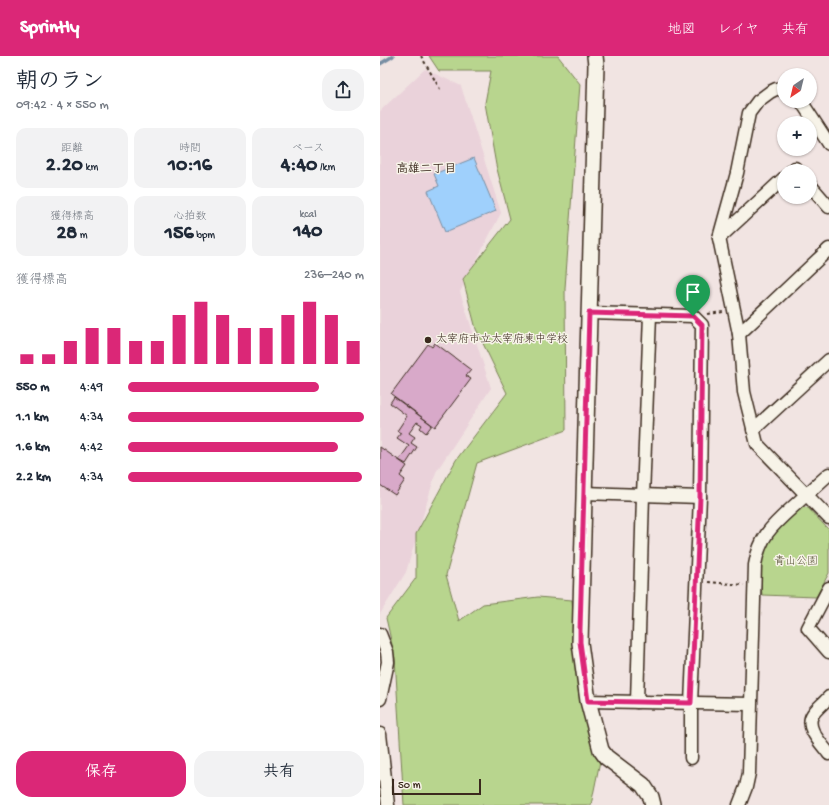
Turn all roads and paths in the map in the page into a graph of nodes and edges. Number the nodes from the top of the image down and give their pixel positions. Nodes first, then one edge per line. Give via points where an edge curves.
1 (421, 56) edge
2 (595, 56) edge
3 (440, 89) dead end
4 (777, 89) edge
5 (806, 108) edge
6 (829, 144) edge
7 (777, 184) edge
8 (817, 193) edge
9 (829, 207) edge
10 (719, 238) junction
11 (829, 249) edge
12 (734, 311) junction
13 (589, 313) junction
14 (650, 315) junction
15 (693, 316) junction
16 (739, 334) junction
17 (829, 360) edge
18 (753, 430) junction
19 (829, 474) edge
20 (584, 493) junction
21 (806, 495) junction
22 (643, 496) junction
23 (700, 497) junction
24 (829, 518) edge
25 (721, 583) dead end
26 (731, 584) dead end
27 (829, 588) edge
28 (380, 634) edge
29 (829, 652) edge
30 (829, 698) edge
31 (380, 699) edge
32 (588, 701) junction
33 (636, 702) junction
34 (691, 703) junction
35 (750, 704) junction
36 (380, 734) edge
37 (829, 754) edge
38 (691, 758) dead end
39 (388, 805) edge
40 (653, 805) edge
41 (739, 805) edge

1 - 3 path
2 - 13 street
4 - 10 street via 758,101 749,113 737,173
5 - 6 street
7 - 10 street
8 - 9 street
10 - 12 street
11 - 16 street
12 - 15 path
12 - 16 street
13 - 14 street
13 - 20 street
14 - 15 street
14 - 22 street
15 - 23 street via 702,325
16 - 18 street via 744,392
17 - 18 street
18 - 21 street via 757,444
19 - 21 street
20 - 22 street
20 - 32 street via 580,642
21 - 24 street
21 - 35 street via 772,526 757,555
22 - 23 street
22 - 33 street
23 - 34 street
25 - 26 path
27 - 29 street via 808,628
28 - 31 street via 388,662
30 - 37 street via 813,714 810,721 811,729
32 - 33 street
32 - 40 street via 603,754 643,785
33 - 34 street
34 - 35 street
34 - 38 street
35 - 41 street via 749,773
36 - 39 street

